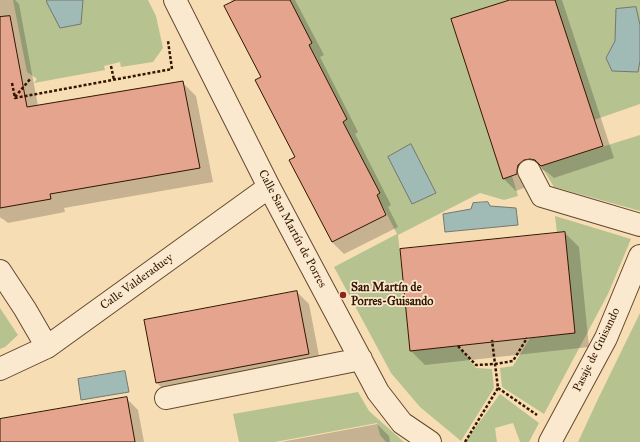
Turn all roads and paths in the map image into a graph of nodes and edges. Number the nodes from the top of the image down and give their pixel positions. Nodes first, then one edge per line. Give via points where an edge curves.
1 (175, 0) edge
2 (168, 41) dead end
3 (111, 66) dead end
4 (31, 78) dead end
5 (114, 80) junction
6 (12, 83) dead end
7 (15, 98) junction
8 (529, 171) dead end
9 (269, 187) junction
10 (640, 225) edge
11 (640, 256) edge
12 (0, 271) edge
13 (527, 338) dead end
14 (492, 340) dead end
15 (458, 346) dead end
16 (47, 348) junction
17 (360, 359) junction
18 (496, 364) junction
19 (0, 369) edge
20 (498, 388) junction
21 (166, 398) dead end
22 (542, 418) dead end
23 (430, 442) edge
24 (464, 442) edge
25 (550, 442) edge

1 - 9 street, Calle San Martín de Porres
2 - 5 path via 172,69
3 - 5 path
4 - 7 path
5 - 7 path
6 - 7 path
8 - 10 street via 542,196
9 - 16 street, Calle Valderaduey
9 - 17 street, Calle San Martín de Porres
11 - 25 street, Pasaje de Guisando via 606,338
12 - 16 street
13 - 18 path via 513,361
14 - 18 path
15 - 18 path via 476,365
16 - 19 street, Calle Valderaduey
17 - 21 street
17 - 23 street, Calle San Martín de Porres via 378,392 402,423
18 - 20 path
20 - 22 path
20 - 24 path

